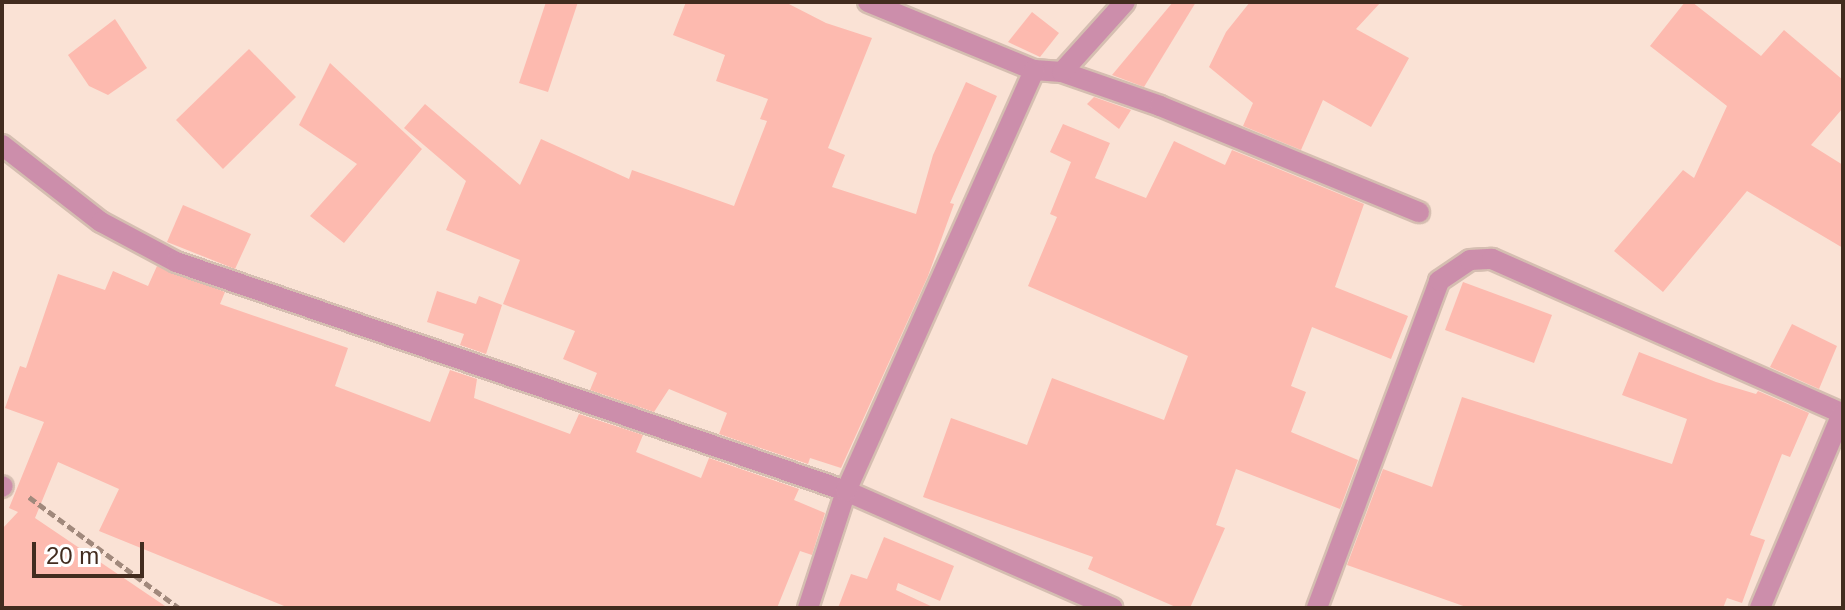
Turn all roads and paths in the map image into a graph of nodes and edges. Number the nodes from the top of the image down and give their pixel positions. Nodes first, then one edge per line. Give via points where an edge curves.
1 (868, 2) edge
2 (1125, 2) edge
3 (1034, 70) junction
4 (1062, 72) junction
5 (2, 145) edge
6 (1419, 212) dead end
7 (1842, 414) edge
8 (3, 486) edge
9 (846, 491) junction
10 (179, 608) edge
11 (808, 608) edge
12 (1112, 608) edge
13 (1317, 608) edge
14 (1760, 608) edge

1 - 3 street
2 - 4 street
3 - 4 street
3 - 9 street
4 - 6 street via 1160,106
5 - 9 street via 101,222 176,262
7 - 13 street via 1492,259 1470,260 1439,281
7 - 14 street
8 - 10 path via 26,495
9 - 11 street
9 - 12 street

